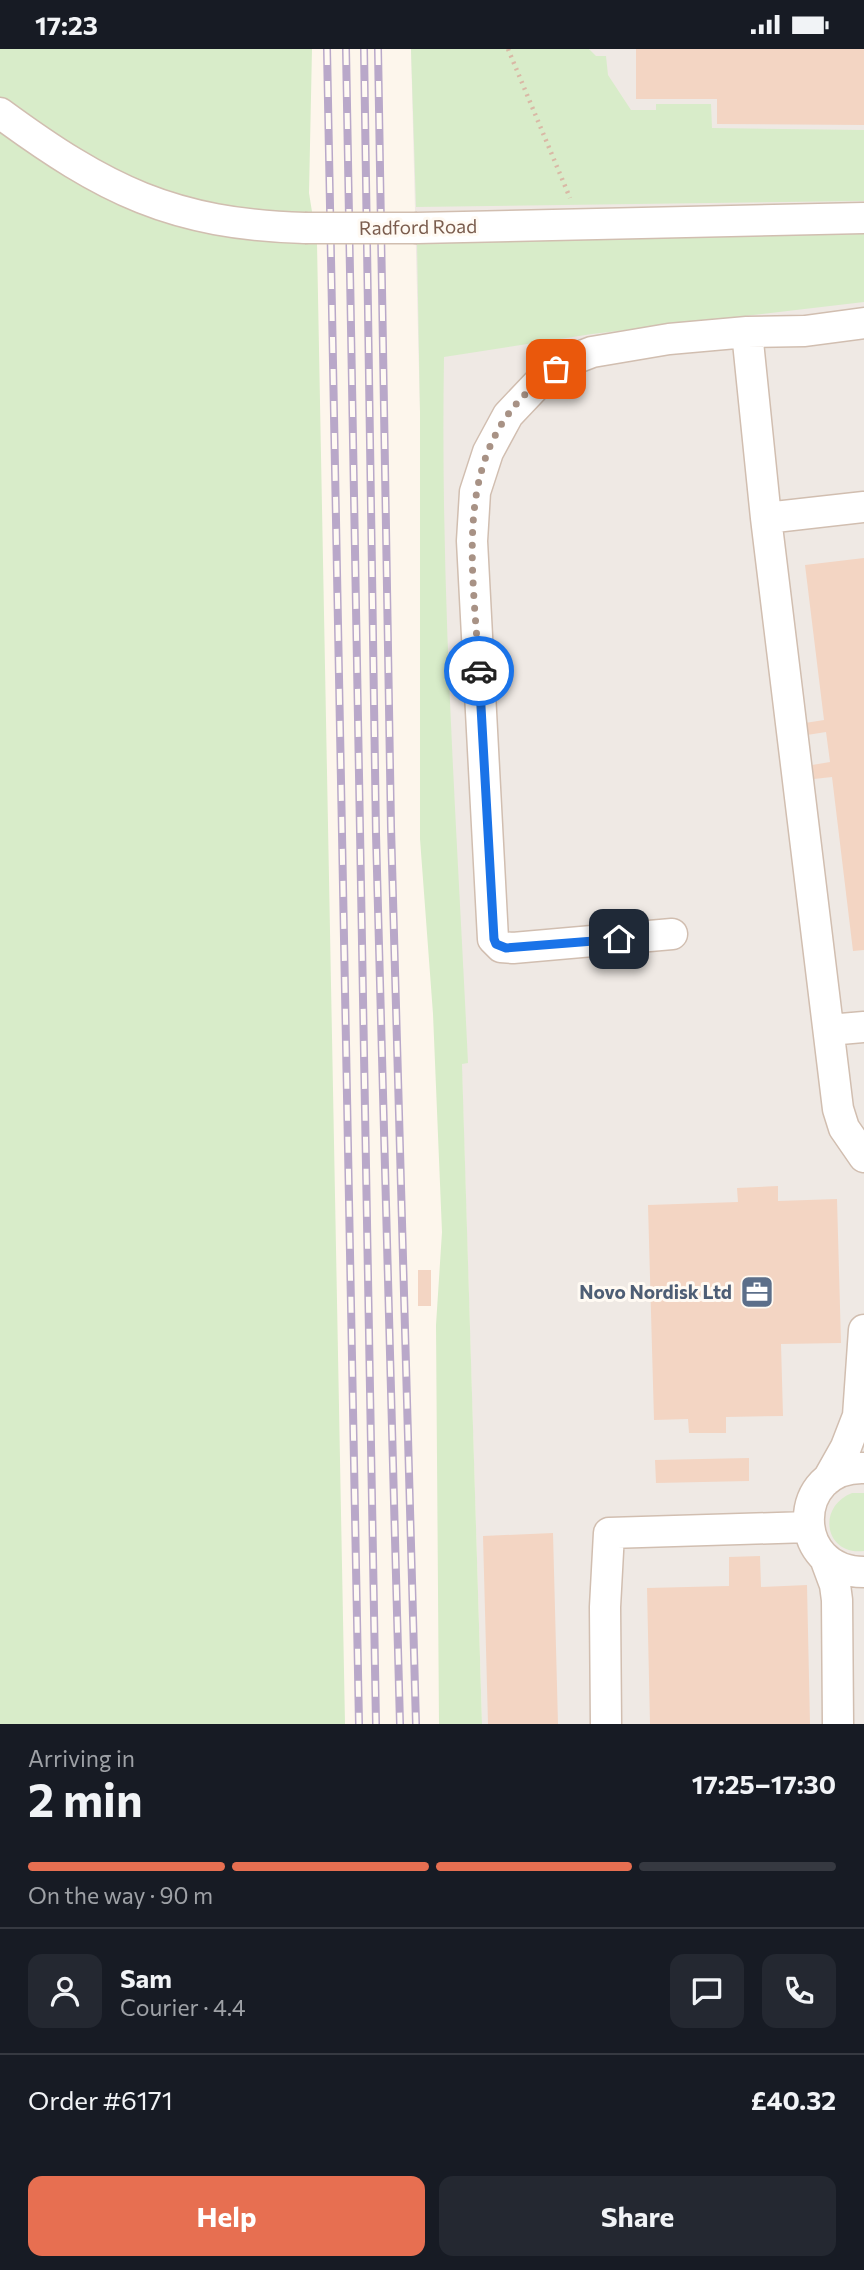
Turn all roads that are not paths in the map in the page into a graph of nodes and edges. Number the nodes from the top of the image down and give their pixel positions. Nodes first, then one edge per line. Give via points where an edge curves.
1 (0, 113) edge
2 (864, 218) edge
3 (864, 323) edge
4 (747, 332) junction
5 (864, 507) edge
6 (766, 518) junction
7 (672, 935) dead end
8 (864, 1027) edge
9 (830, 1030) junction
10 (864, 1157) edge
11 (864, 1330) edge
12 (861, 1422) edge
13 (864, 1468) edge
14 (828, 1479) junction
15 (808, 1527) junction
16 (825, 1558) junction
17 (864, 1572) edge
18 (606, 1724) edge
19 (838, 1724) edge

1 - 2 street, Radford Road, bridge via 79,168 145,201 215,220 263,226 417,228
3 - 4 street
4 - 6 street
4 - 7 street via 604,349 566,362 530,389 508,415 475,492 472,541 494,939 501,947 513,947
5 - 6 street
6 - 9 street
8 - 9 street
9 - 10 street via 844,1128
11 - 12 street
12 - 14 street
13 - 14 street via 850,1468
14 - 15 street via 812,1499
15 - 16 street
15 - 18 street via 609,1533
16 - 17 street via 839,1567
16 - 19 street via 837,1600

